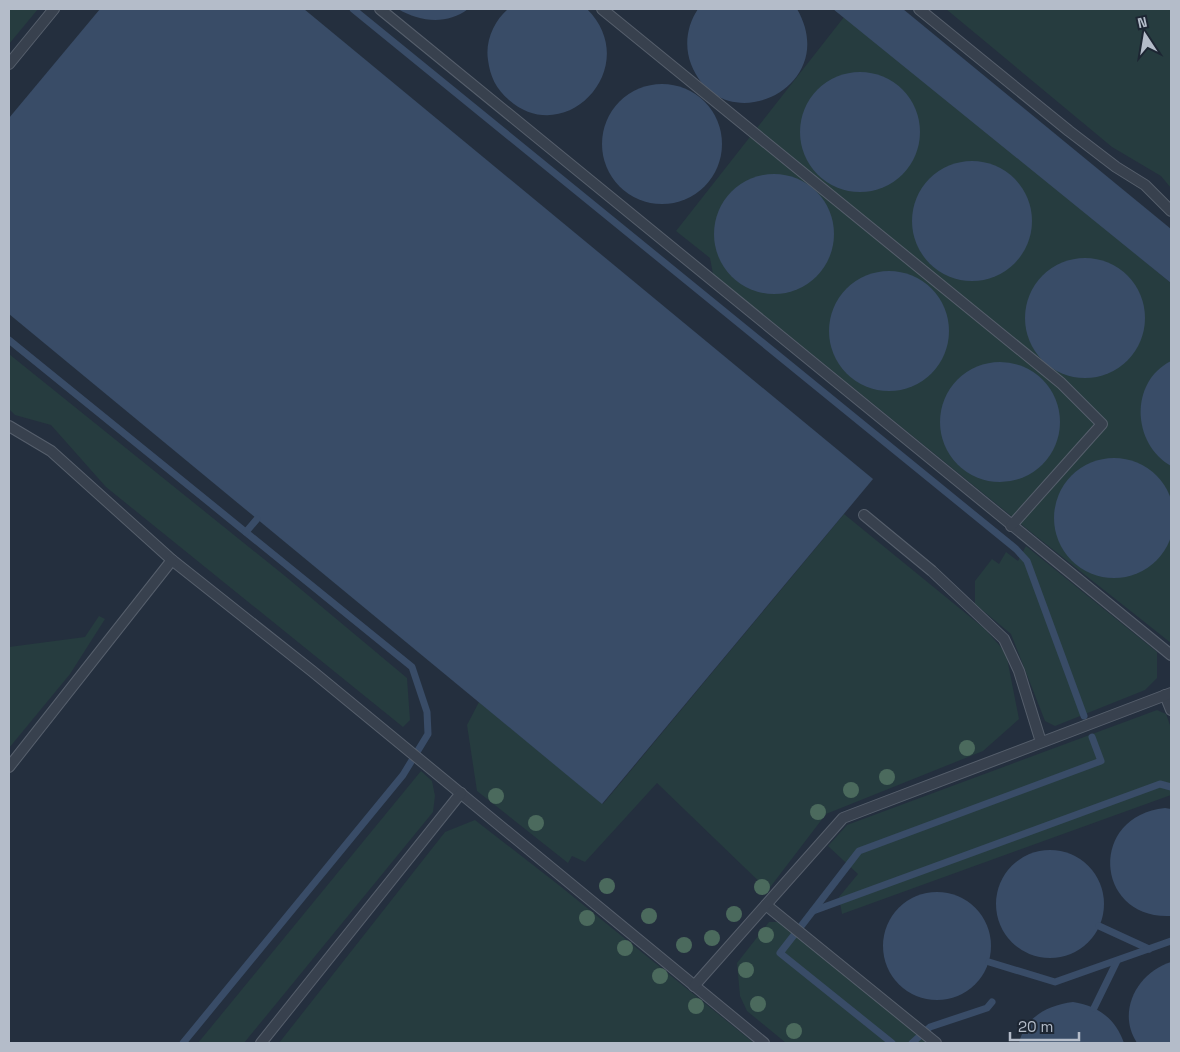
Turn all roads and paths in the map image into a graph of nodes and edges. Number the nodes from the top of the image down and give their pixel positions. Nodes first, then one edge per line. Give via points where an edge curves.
1 (54, 9) edge
2 (380, 9) edge
3 (602, 9) edge
4 (919, 9) edge
5 (9, 64) edge
6 (1171, 211) edge
7 (9, 426) edge
8 (864, 515) dead end
9 (1011, 526) junction
10 (172, 560) junction
11 (1171, 655) edge
12 (1168, 694) edge
13 (1171, 710) edge
14 (1041, 742) junction
15 (9, 767) edge
16 (461, 793) junction
17 (766, 905) junction
18 (694, 986) junction
19 (261, 1043) edge
20 (764, 1043) edge
21 (936, 1043) edge

1 - 5 lane
2 - 9 lane
3 - 9 lane via 1061,383 1102,424
4 - 6 lane via 1069,131 1145,185
7 - 10 lane via 51,450
8 - 14 lane via 932,571 1004,639 1019,671
9 - 11 lane
10 - 15 lane
10 - 16 lane
12 - 13 lane
12 - 14 lane
14 - 17 lane via 843,818
16 - 18 lane
16 - 19 lane
17 - 18 lane
17 - 21 lane
18 - 20 lane

